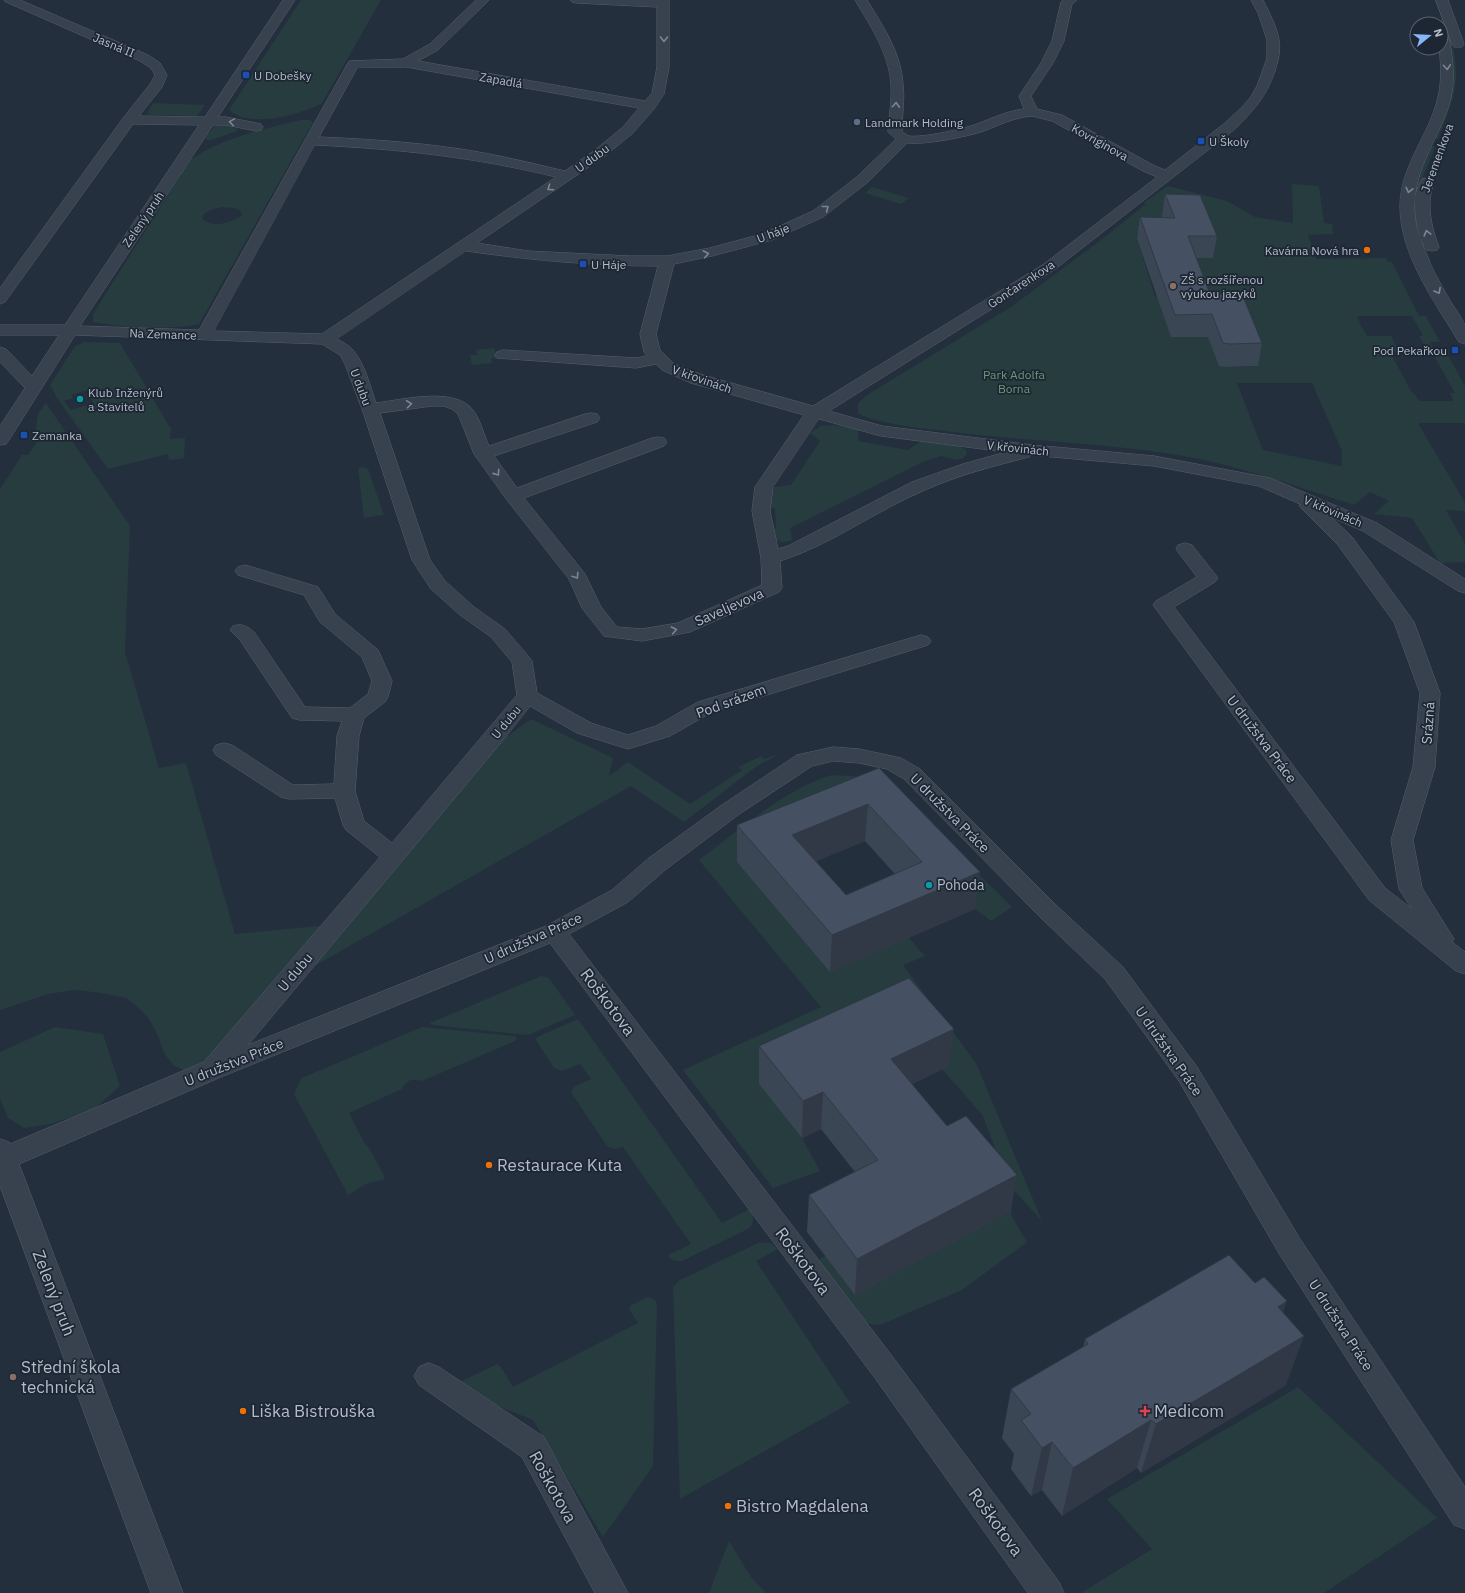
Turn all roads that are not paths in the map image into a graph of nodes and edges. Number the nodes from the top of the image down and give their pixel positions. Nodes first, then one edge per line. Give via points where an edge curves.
1 (10, 0) edge
2 (289, 0) edge
3 (484, 0) edge
4 (576, 0) edge
5 (861, 0) edge
6 (1257, 0) edge
7 (1068, 1) edge
8 (664, 2) edge
9 (1442, 11) edge
10 (1446, 56) edge
11 (406, 63) junction
12 (1460, 69) dead end
13 (649, 106) junction
14 (1032, 112) junction
15 (129, 120) junction
16 (208, 121) junction
17 (256, 127) dead end
18 (904, 139) junction
19 (310, 141) junction
20 (1431, 170) dead end
21 (567, 176) junction
22 (1167, 176) junction
23 (462, 246) junction
24 (667, 261) junction
25 (1425, 269) junction
26 (0, 300) edge
27 (0, 330) edge
28 (70, 330) junction
29 (204, 335) junction
30 (326, 339) junction
31 (1465, 339) edge
32 (0, 352) edge
33 (503, 355) dead end
34 (659, 359) junction
35 (33, 387) junction
36 (370, 409) junction
37 (814, 413) junction
38 (591, 418) dead end
39 (0, 440) edge
40 (658, 442) dead end
41 (1033, 450) junction
42 (483, 454) junction
43 (513, 496) junction
44 (1299, 496) junction
45 (1185, 549) dead end
46 (770, 558) junction
47 (245, 570) dead end
48 (1465, 587) edge
49 (240, 630) dead end
50 (921, 641) dead end
51 (527, 696) junction
52 (355, 715) junction
53 (224, 750) dead end
54 (344, 791) junction
55 (393, 855) junction
56 (554, 932) junction
57 (1458, 959) edge
58 (212, 1070) junction
59 (2, 1154) edge
60 (429, 1376) dead end
61 (1465, 1514) edge
62 (167, 1593) edge
63 (612, 1593) edge
64 (1048, 1593) edge

1 - 15 street, Jasná II via 144,58 156,66 161,75 157,84
2 - 16 street, Zelený pruh
3 - 11 street via 434,47
4 - 8 street
18 -> 5 street via 895,132 897,85 893,60
6 - 22 street, Gončarenkova via 1273,40 1273,58 1263,86 1256,99 1230,126
7 - 14 street via 1058,41 1025,96
8 -> 13 street, U dubu via 663,67 658,94
9 - 12 street via 1458,46
10 -> 25 street, Jeremenkova via 1447,90 1407,200 1412,236
11 - 13 street, Zapadlá
11 - 19 street, Zapadlá via 353,64
13 - 21 street, U dubu via 628,130
14 - 18 street via 1014,114 966,132 932,138
14 - 22 street, Kovriginova via 1057,118
15 - 16 street
15 - 26 street, Jasná II
17 -> 16 street via 226,121
16 - 28 street, Zelený pruh
24 -> 18 street, U háje via 767,237 818,214 863,179
19 - 21 street via 444,151 514,163
19 - 29 street
25 -> 20 street, Jeremenkova via 1439,263 1427,237 1422,202 1423,190
21 -> 23 street, U dubu
22 - 37 street, Gončarenkova via 1049,267
23 - 24 street, U háje via 570,259
23 - 30 street, U dubu
24 - 34 street, V křovinách via 648,334 652,352
25 -> 31 street, Jeremenkova
27 - 28 street, Na Zemance
28 - 29 street, Na Zemance
28 - 35 street, Zelený pruh
29 - 30 street, Na Zemance
30 - 36 street, U dubu via 346,352
32 - 35 street
33 - 34 street via 636,363
34 - 37 street, V křovinách via 668,367 697,379
35 - 39 street, Zelený pruh
36 -> 42 street, Saveljevova via 432,401 458,405 466,412
36 - 51 street, U dubu via 421,560 438,585 467,611 498,633 522,661
37 - 41 street, V křovinách via 881,431
37 - 46 street, Gončarenkova via 764,487 761,511
38 - 42 street
40 - 43 street
41 - 44 street, V křovinách via 1154,461 1264,482
41 - 46 street via 918,486 795,550
42 -> 43 street, Saveljevova
43 -> 46 street, Saveljevova via 578,578 592,608 611,632 642,636 683,628 772,588
44 - 48 street, V křovinách via 1370,527
44 - 57 street, Srázná via 1345,541 1404,622 1430,693 1424,767 1402,840 1411,889
45 - 57 street, U družstva Práce via 1208,578 1163,605 1377,894
47 - 52 street via 310,591 327,618 371,654 382,681 378,697
49 - 52 street via 247,636 299,713
50 - 51 street, Pod srázem via 705,707 663,731 628,742 584,728
51 - 55 street, U dubu
52 - 54 street via 348,736
53 - 54 street via 289,792
54 - 55 street via 354,825
55 - 58 street, U dubu
56 - 58 street, U družstva Práce
56 - 61 street, U družstva Práce via 620,896 657,864 724,814 805,760 833,754 859,756 892,763 912,774 1048,911 1114,972 1188,1074 1290,1246
56 - 64 street, Roškotova via 885,1370
58 - 59 street, U družstva Práce
59 - 62 street, Zelený pruh
60 - 63 street, Roškotova via 533,1447

